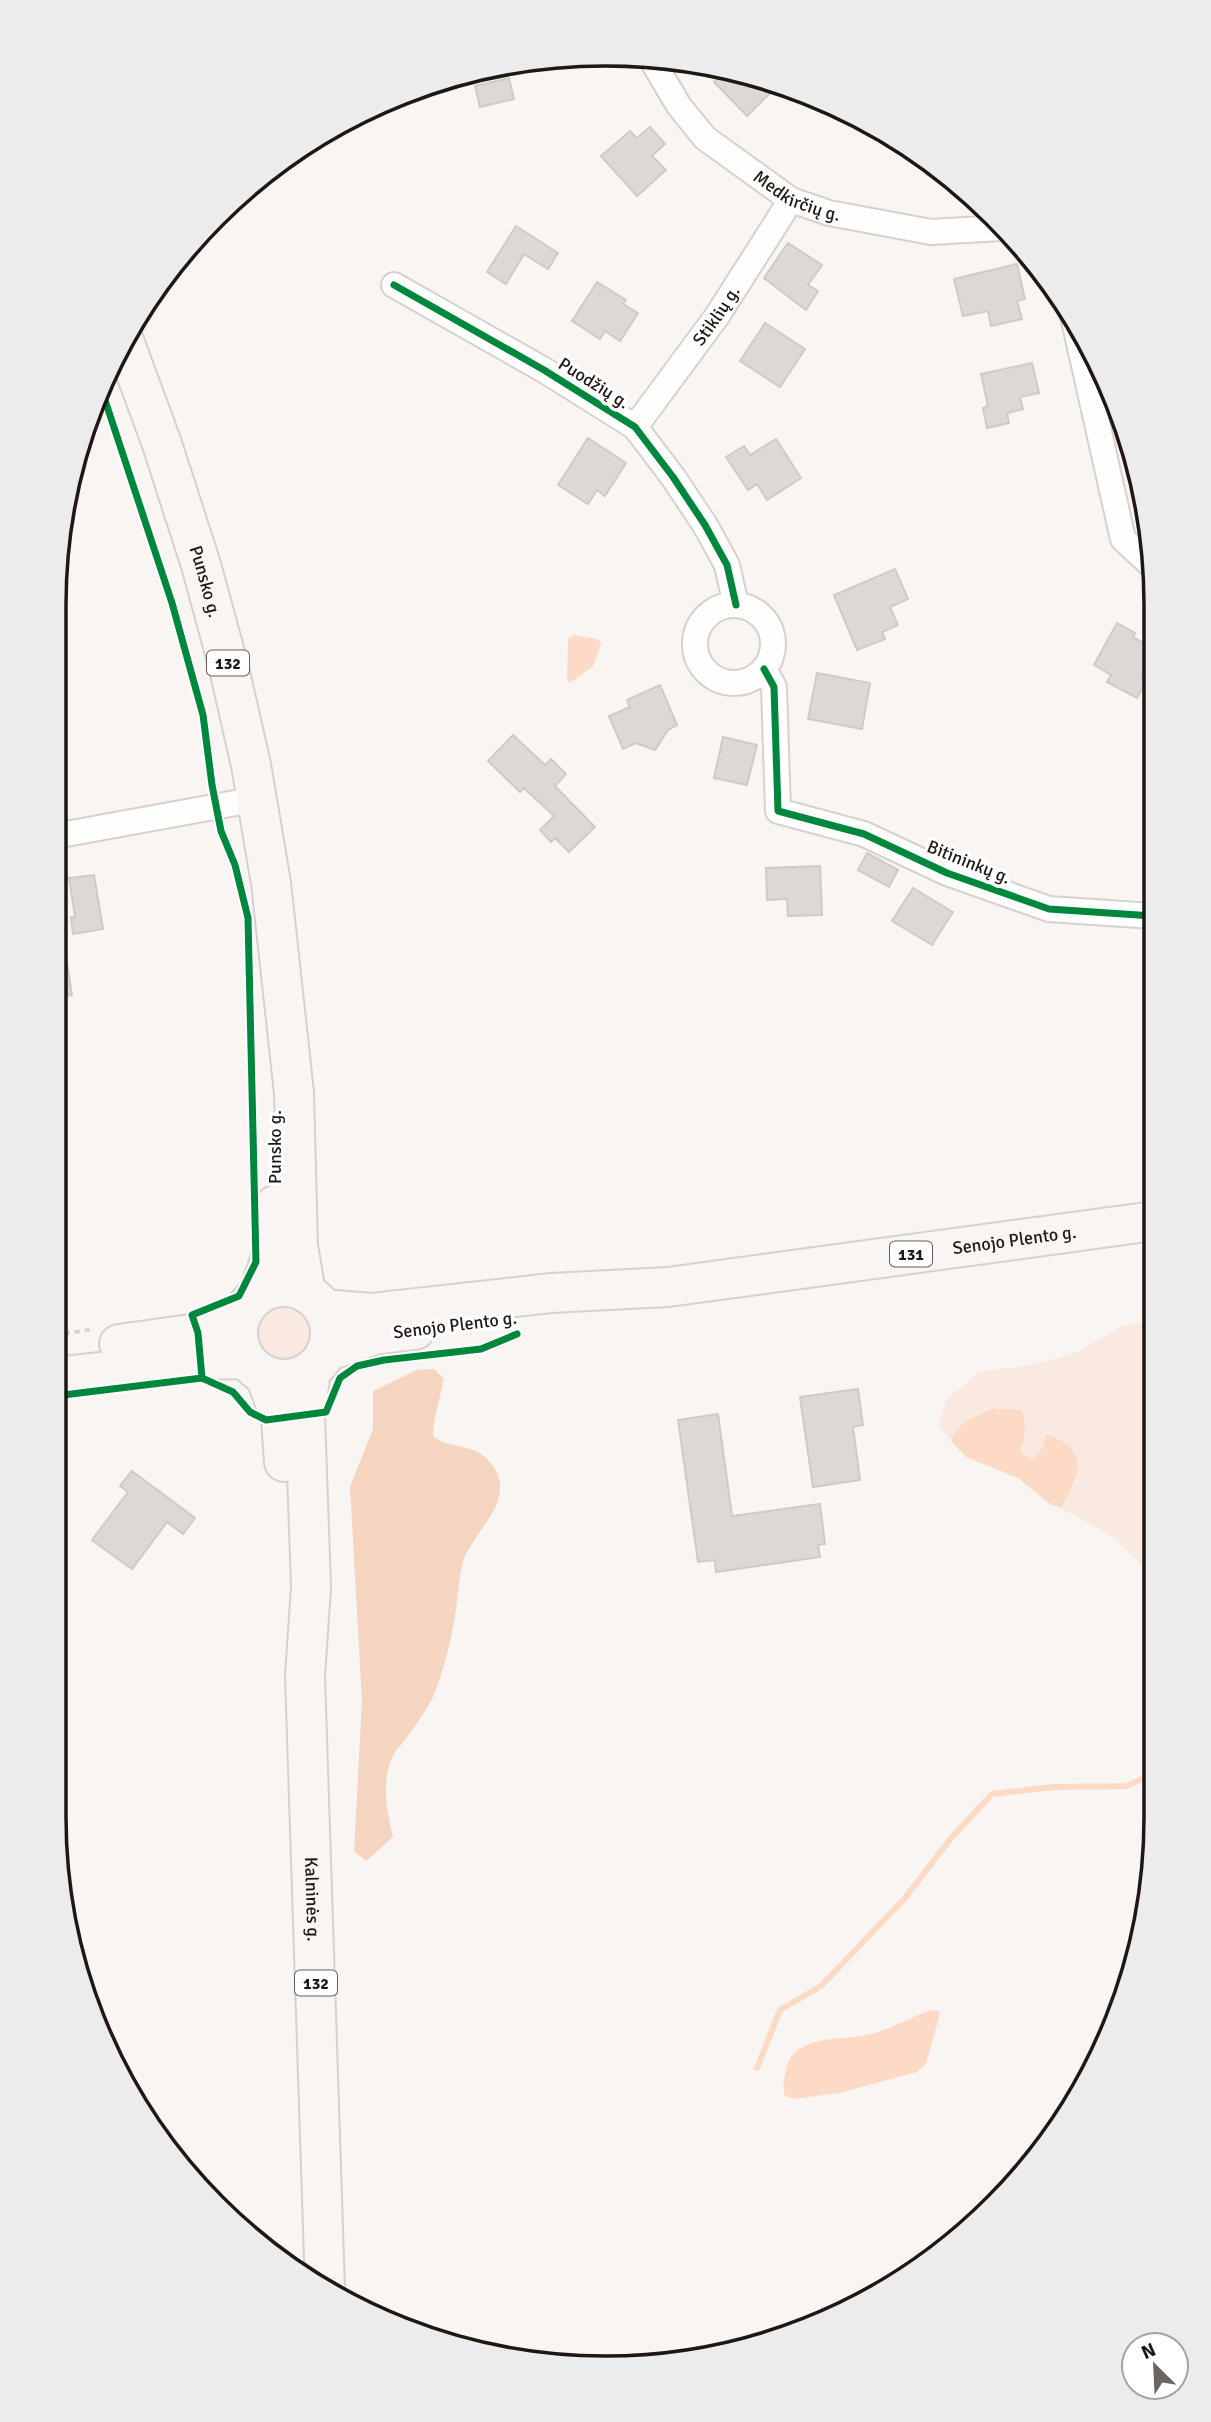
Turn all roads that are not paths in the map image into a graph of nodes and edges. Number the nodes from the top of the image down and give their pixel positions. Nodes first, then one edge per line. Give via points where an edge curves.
1 (657, 69) edge
2 (791, 200) junction
3 (991, 229) edge
4 (394, 285) dead end
5 (1081, 353) edge
6 (129, 354) edge
7 (635, 427) junction
8 (1142, 557) edge
9 (736, 605) junction
10 (764, 669) junction
11 (257, 799) junction
12 (66, 834) edge
13 (1144, 915) edge
14 (282, 996) junction
15 (1144, 1222) edge
16 (668, 1287) junction
17 (315, 1301) junction
18 (249, 1307) junction
19 (66, 1352) edge
20 (319, 1361) junction
21 (255, 1368) junction
22 (66, 1376) edge
23 (305, 1676) junction
24 (325, 2276) edge

1 - 2 street, Medkirčių g. via 705,138
2 - 3 street, Medkirčių g. via 931,232
2 - 7 street, Stiklių g. via 717,316
4 - 7 street, Puodžių g.
5 - 8 street via 1123,539
6 - 11 main road, Punsko g. / 132 via 201,565
7 - 9 street, Puodžių g. via 705,525 727,565
9 - 10 street via 758,614 771,634 773,646
9 - 10 street via 723,606 703,619 694,642 696,654 709,674 731,683 743,682
10 - 13 street, Bitininkų g. via 774,687 778,811 864,834 947,873 1049,909
11 - 12 street
11 - 14 main road, Punsko g. / 132
14 - 17 main road, Punsko g. via 293,1093 298,1246
14 - 18 main road, Punsko g. via 275,1246
15 - 16 main road, Senojo Plento g. / 131
16 - 17 main road, Senojo Plento g. via 551,1293 371,1312
16 - 20 main road, Senojo Plento g. via 550,1312 374,1335
17 - 18 main road via 290,1287 273,1288
17 - 20 main road via 329,1323 330,1338
18 - 19 main road via 198,1332
18 - 21 main road via 237,1333 239,1347
20 - 21 main road via 297,1378 281,1379
20 - 23 main road, Kalninės g. via 305,1415 311,1587
21 - 22 main road via 202,1360
21 - 23 main road, Kalninės g. via 281,1418 292,1588
23 - 24 main road, Kalninės g. / 132

